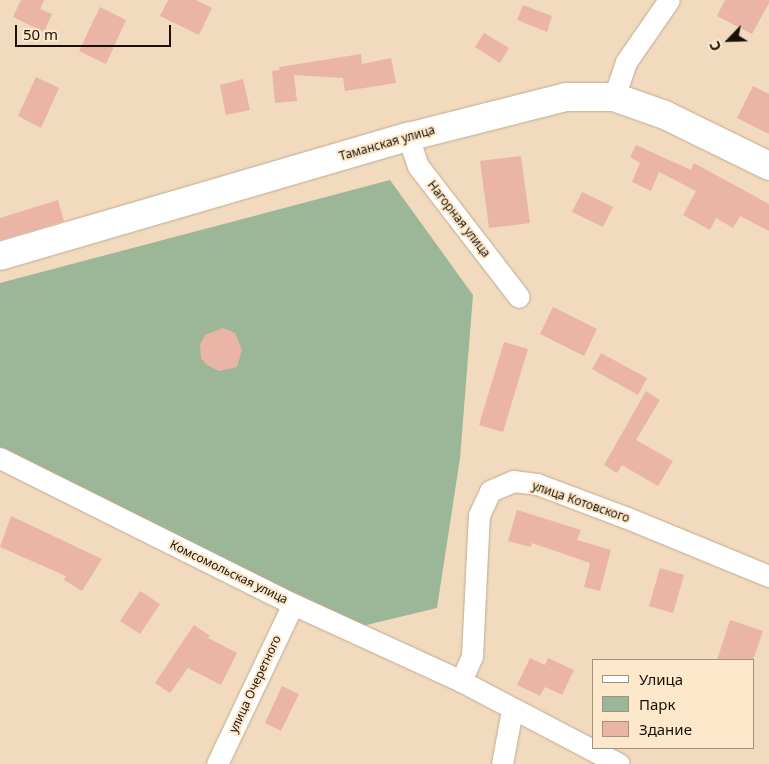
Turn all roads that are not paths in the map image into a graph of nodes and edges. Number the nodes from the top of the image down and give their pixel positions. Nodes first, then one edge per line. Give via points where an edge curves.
1 (669, 0) edge
2 (614, 97) junction
3 (408, 137) junction
4 (769, 166) edge
5 (0, 256) edge
6 (519, 297) dead end
7 (0, 458) edge
8 (769, 576) edge
9 (293, 604) junction
10 (461, 681) junction
11 (512, 710) junction
12 (218, 764) edge
13 (502, 764) edge
14 (619, 764) edge

1 - 2 street via 626,62
2 - 3 street, Таманская улица via 566,97
2 - 4 street, Таманская улица via 665,115
3 - 5 street, Таманская улица
3 - 6 street, Нагорная улица via 418,166
7 - 9 street, Комсомольская улица
8 - 10 street, улица Котовского via 537,484 513,481 490,491 479,515 472,656
9 - 10 street, Комсомольская улица
9 - 12 street, улица Очеретного
10 - 11 street, Комсомольская улица
11 - 13 street
11 - 14 street, Комсомольская улица

